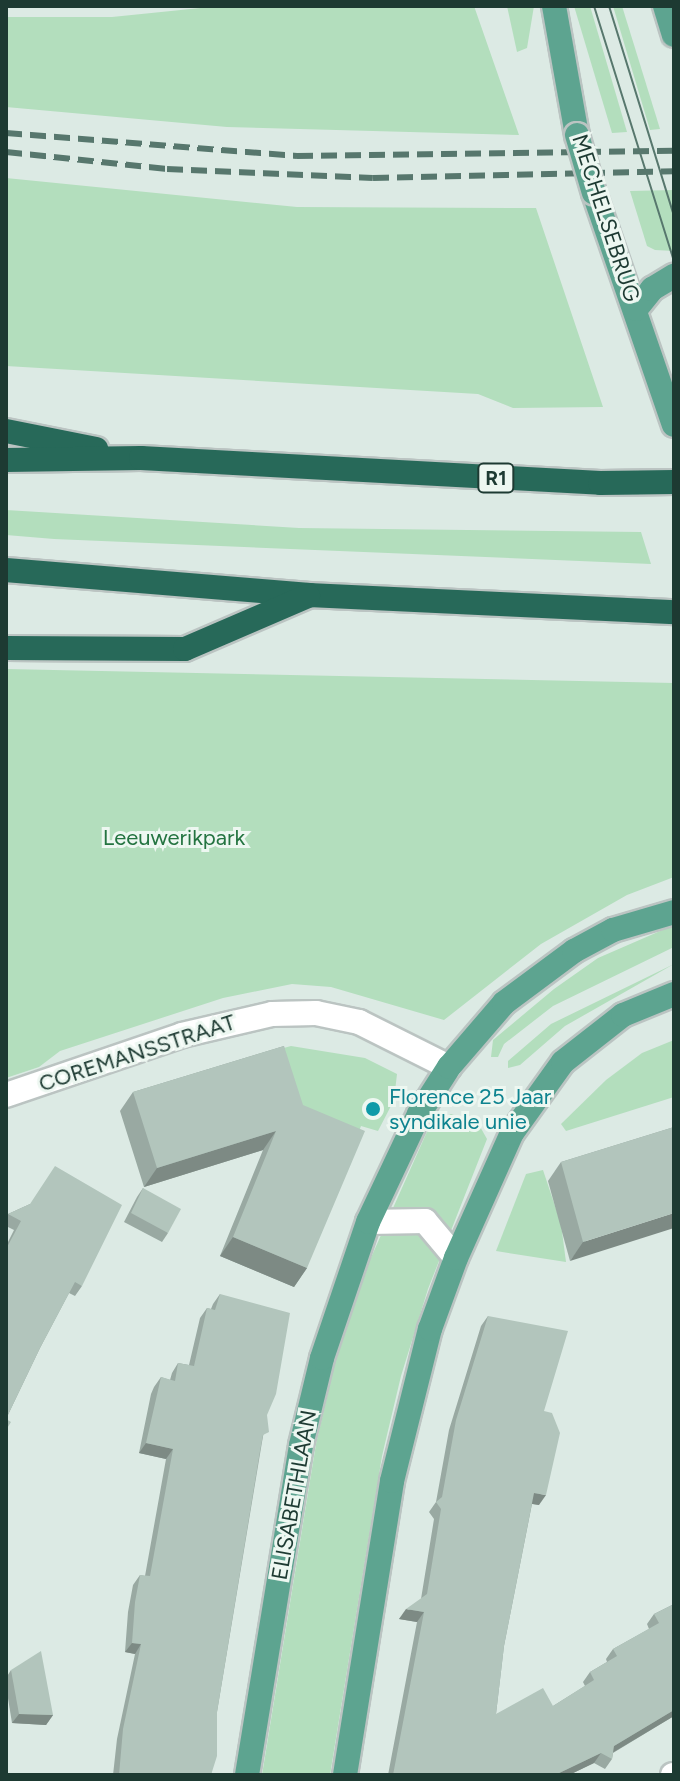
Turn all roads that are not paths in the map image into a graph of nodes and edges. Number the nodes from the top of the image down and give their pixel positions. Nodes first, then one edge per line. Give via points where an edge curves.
1 (554, 6) edge
2 (665, 6) edge
3 (674, 35) edge
4 (674, 276) edge
5 (638, 317) junction
6 (674, 425) edge
7 (6, 431) edge
8 (141, 458) junction
9 (6, 460) edge
10 (674, 482) edge
11 (6, 570) edge
12 (310, 595) junction
13 (674, 612) edge
14 (6, 648) edge
15 (674, 912) edge
16 (674, 994) edge
17 (449, 1067) junction
18 (6, 1095) edge
19 (368, 1222) junction
20 (456, 1258) junction
21 (247, 1775) edge
22 (345, 1775) edge

1 - 5 main road, MECHELSEBRUG, bridge via 577,135
2 - 3 main road
4 - 5 main road via 652,289
5 - 6 main road, MECHELSEBRUG
7 - 8 highway
8 - 9 highway, R1
8 - 10 highway, R1 via 585,483
11 - 12 highway
12 - 13 highway
12 - 14 highway via 185,649
15 - 17 main road, ELISABETHLAAN via 613,930 550,968 504,1003
16 - 20 main road via 600,1030 554,1074 512,1133
17 - 18 street, COREMANSSTRAAT via 359,1022 316,1013 272,1014 182,1035
17 - 19 main road, ELISABETHLAAN via 419,1114
19 - 20 street via 425,1221
19 - 21 main road, ELISABETHLAAN via 322,1358 301,1445
20 - 22 main road via 430,1329 392,1481

